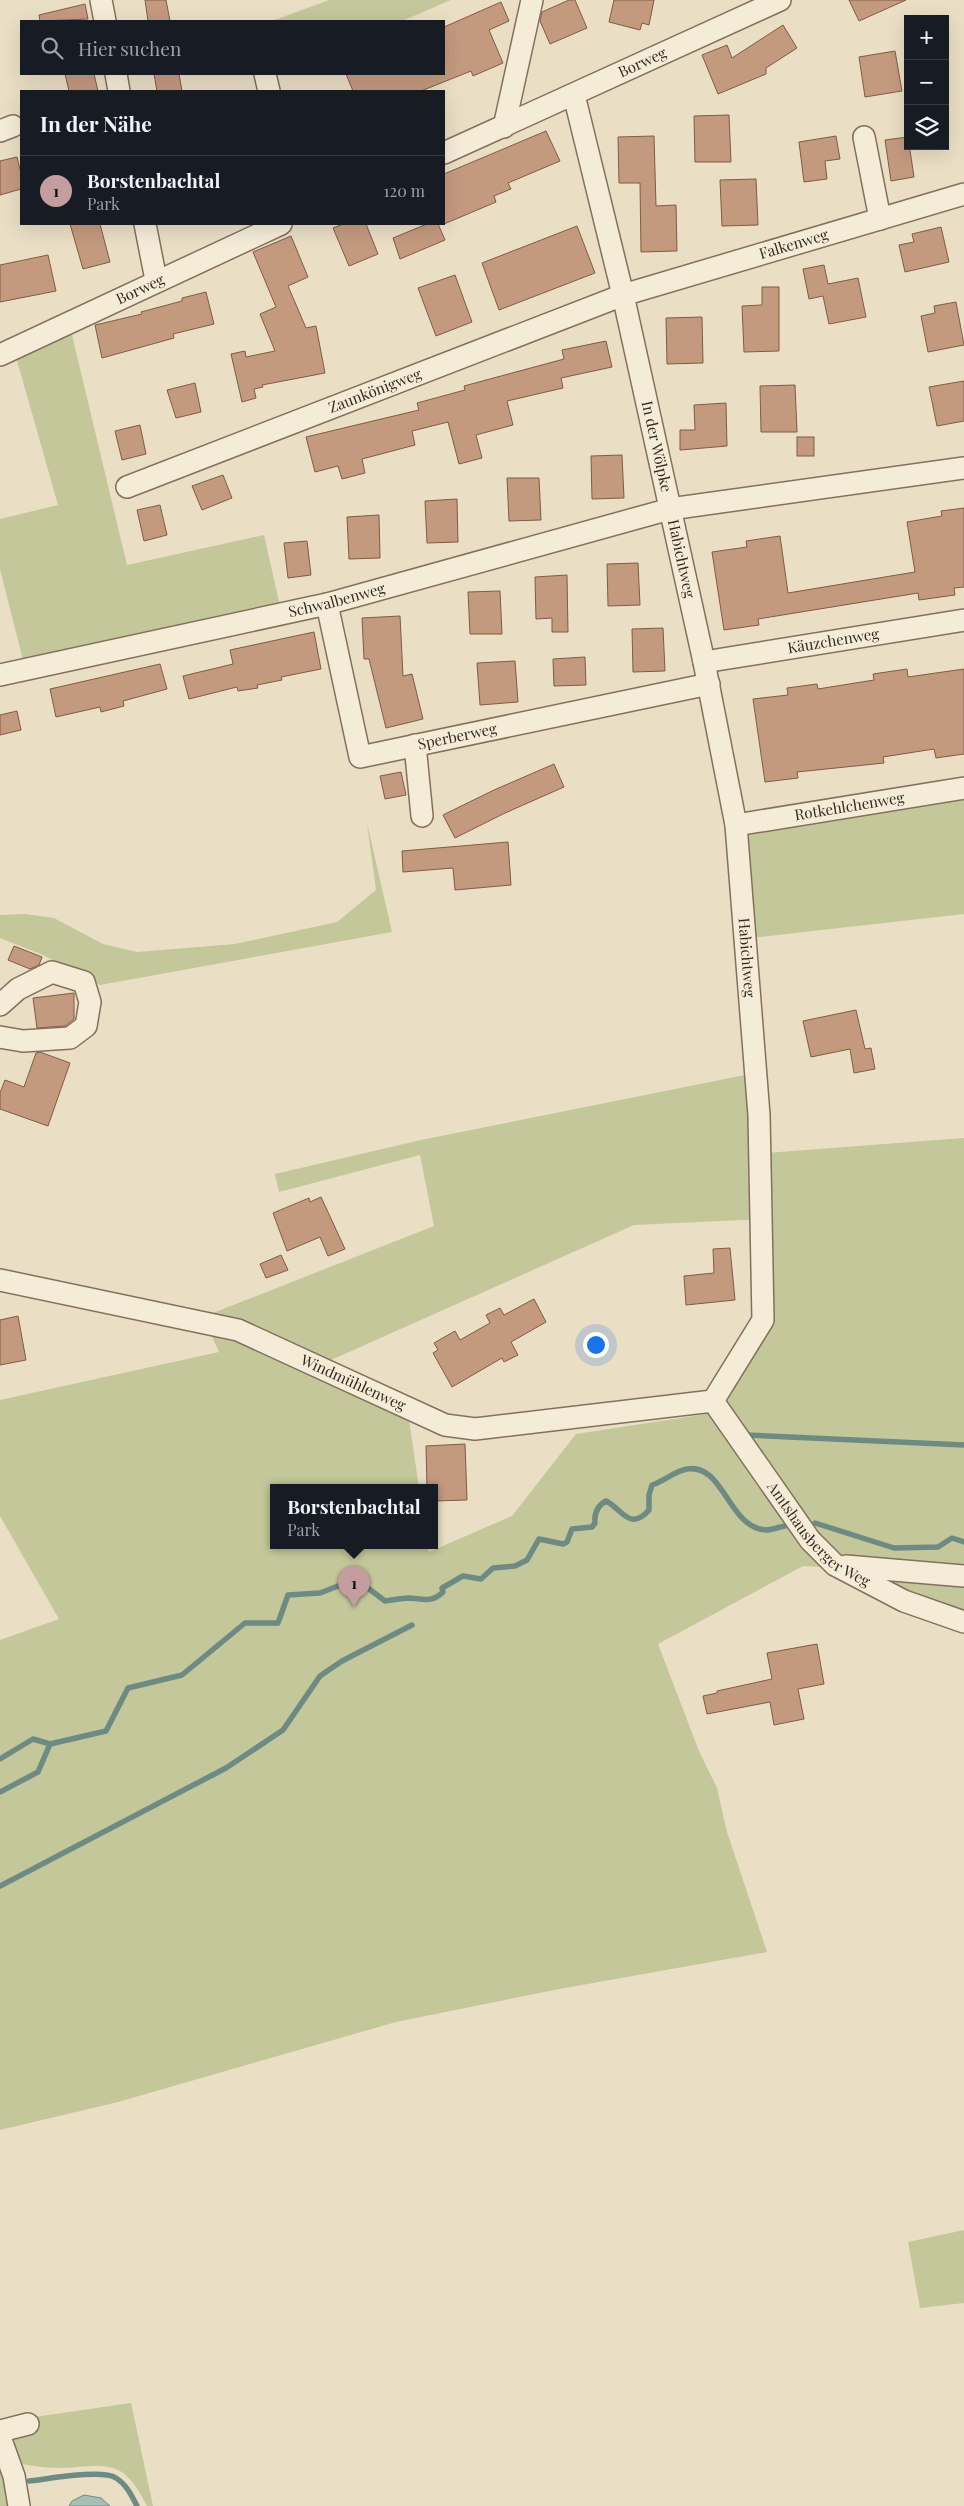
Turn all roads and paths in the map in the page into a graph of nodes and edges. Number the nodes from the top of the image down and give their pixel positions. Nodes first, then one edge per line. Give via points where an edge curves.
1 (101, 0) edge
2 (532, 0) edge
3 (780, 0) edge
4 (105, 20) edge
5 (116, 75) edge
6 (265, 75) edge
7 (119, 90) edge
8 (269, 90) edge
9 (574, 94) junction
10 (504, 127) junction
11 (864, 137) dead end
12 (445, 153) edge
13 (964, 194) edge
14 (880, 219) junction
15 (145, 225) edge
16 (279, 225) edge
17 (156, 280) junction
18 (623, 295) junction
19 (0, 355) edge
20 (964, 468) edge
21 (127, 487) dead end
22 (670, 509) junction
23 (327, 604) junction
24 (964, 620) edge
25 (704, 662) junction
26 (1, 671) edge
27 (709, 684) junction
28 (415, 745) junction
29 (964, 788) edge
30 (422, 816) dead end
31 (736, 825) junction
32 (0, 1005) edge
33 (0, 1037) edge
34 (0, 1280) edge
35 (713, 1401) junction
36 (835, 1565) junction
37 (964, 1576) edge
38 (964, 1622) edge
39 (28, 2424) dead end
40 (0, 2431) edge
41 (0, 2437) edge
42 (19, 2506) edge

1 - 4 street
2 - 10 street
3 - 9 street, Borweg
5 - 7 street
6 - 8 street
9 - 10 street, Borweg
9 - 18 street, In der Wölpke
10 - 12 street, Borweg
11 - 14 street
13 - 14 street, Falkenweg
14 - 18 street, Falkenweg
15 - 17 street
16 - 17 street, Borweg
17 - 19 street, Borweg
18 - 21 street, Zaunkönigweg
18 - 22 street, In der Wölpke
20 - 22 street, In der Wölpke
22 - 23 street, Schwalbenweg
22 - 25 street, Habichtweg
23 - 26 street, Schwalbenweg
23 - 28 street, Sperberweg via 360,757
24 - 25 street, Käuzchenweg
25 - 27 street, Habichtweg
27 - 28 street, Sperberweg
27 - 31 street, Habichtweg
28 - 30 street
29 - 31 street, Rotkehlchenweg
31 - 35 street, Habichtweg via 759,1115 763,1320
32 - 33 street via 18,989 52,972 84,982 90,1002 86,1026 70,1038 23,1041
34 - 35 street, Windmühlenweg via 238,1330 445,1425 475,1429
35 - 36 street, Amtshausberger Weg via 810,1540
36 - 37 street
36 - 38 street, Amtshausberger Weg via 904,1601
39 - 40 street
41 - 42 street via 14,2476

